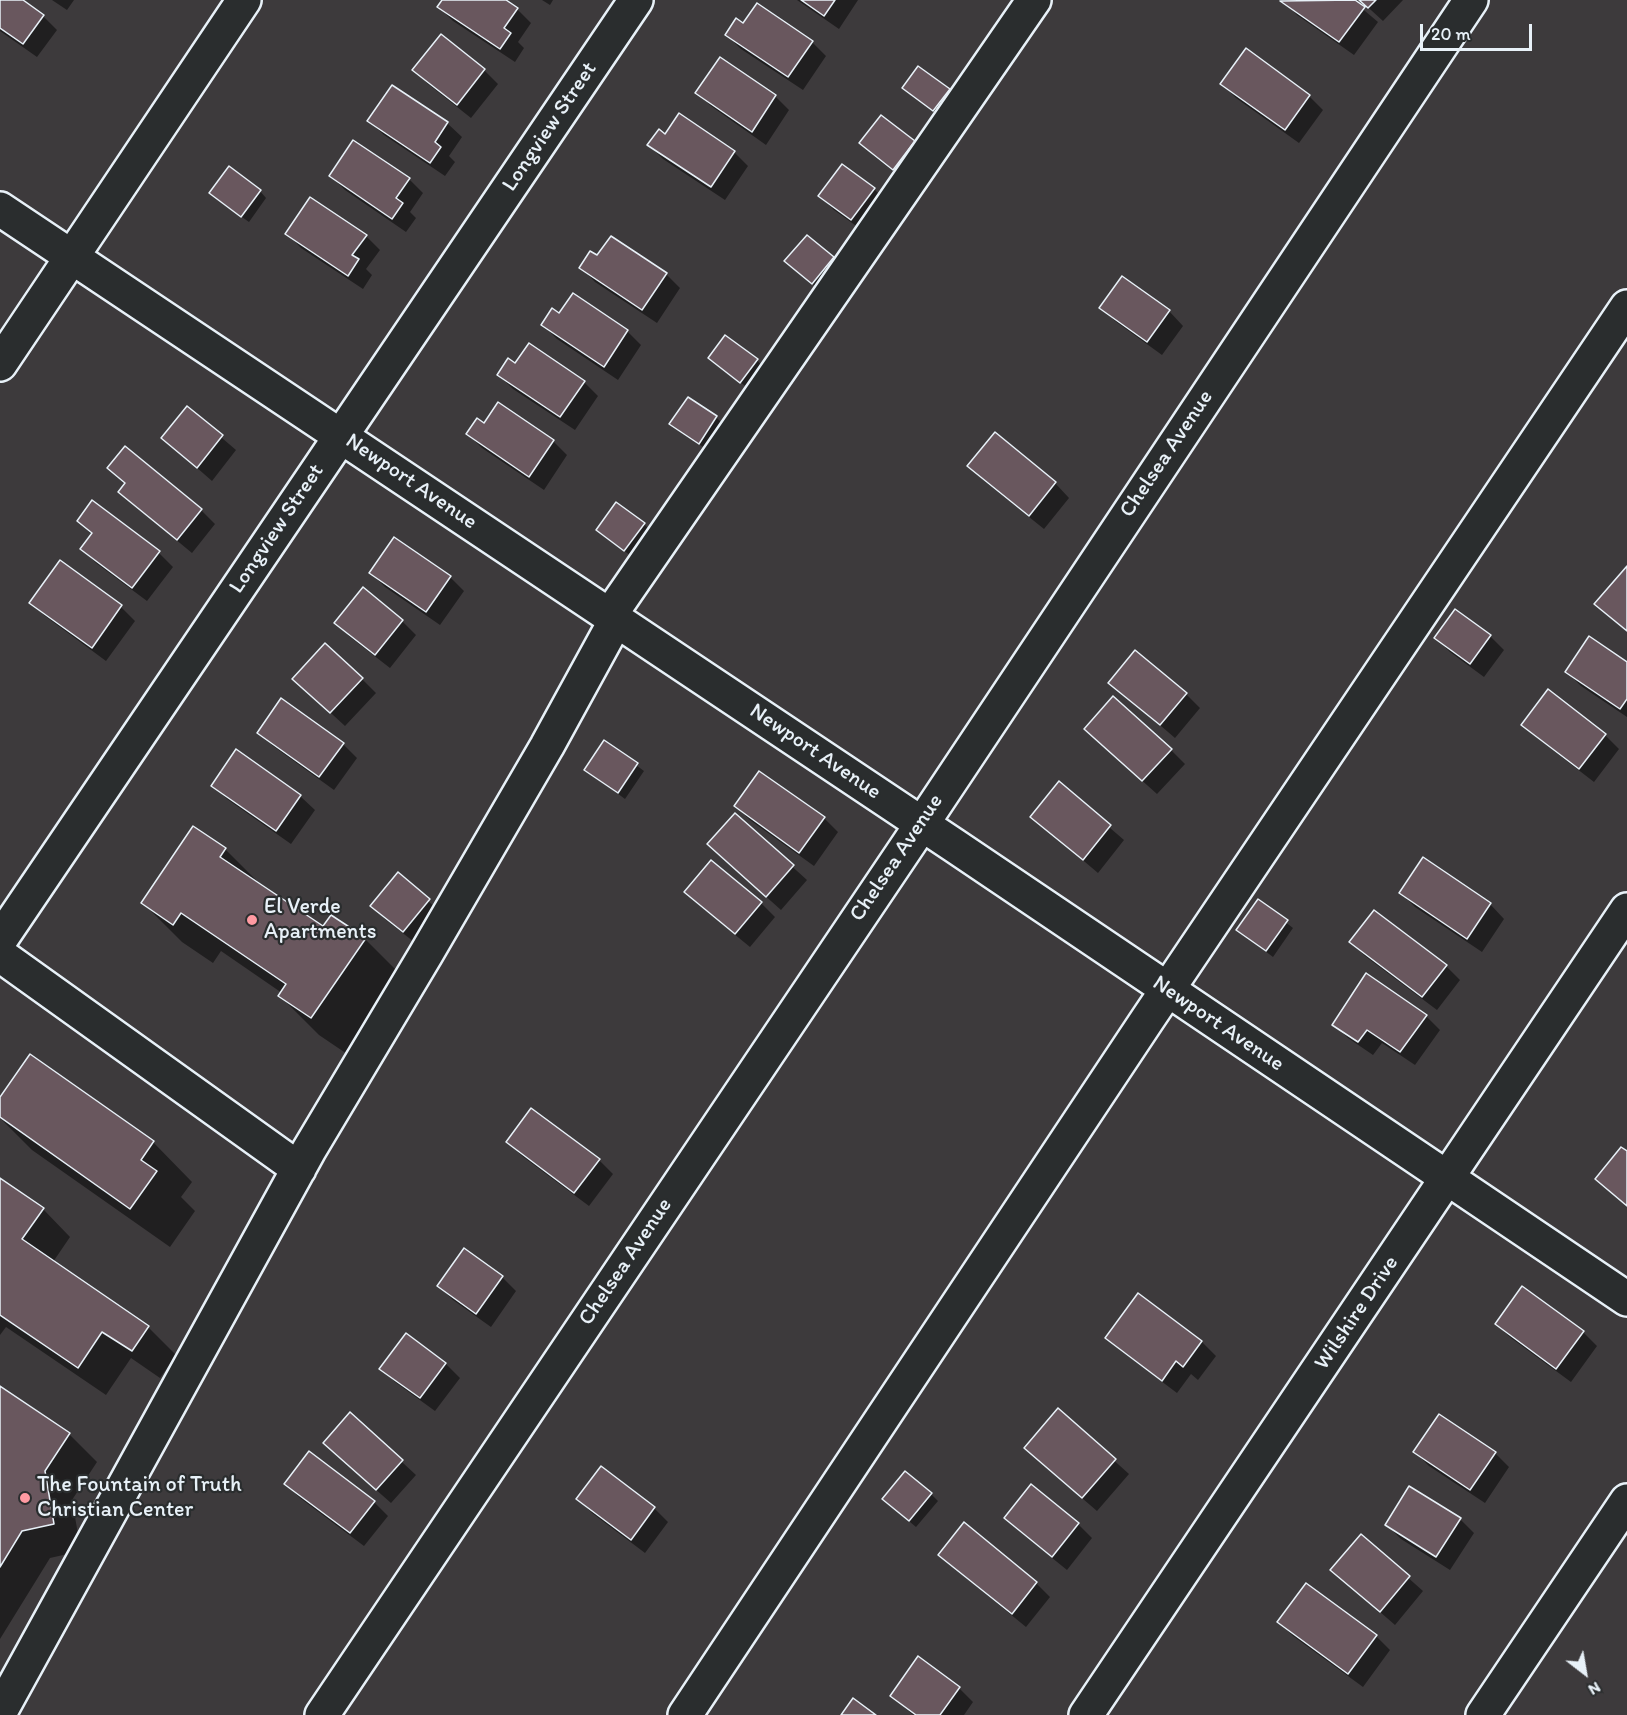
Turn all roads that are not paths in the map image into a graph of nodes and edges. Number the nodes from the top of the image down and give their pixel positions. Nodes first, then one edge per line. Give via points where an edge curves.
1 (244, 0) edge
2 (636, 0) edge
3 (1034, 0) edge
4 (1471, 0) edge
5 (0, 209) edge
6 (72, 256) junction
7 (1627, 308) edge
8 (0, 364) edge
9 (341, 436) junction
10 (613, 617) junction
11 (922, 824) junction
12 (1627, 910) edge
13 (0, 940) edge
14 (0, 955) edge
15 (1168, 990) junction
16 (298, 1169) junction
17 (1447, 1178) junction
18 (1627, 1299) edge
19 (1627, 1501) edge
20 (0, 1712) edge
21 (322, 1715) edge
22 (685, 1715) edge
23 (1086, 1715) edge
24 (1483, 1715) edge

1 - 6 street
2 - 9 street, Longview Street
3 - 10 street
4 - 11 street, Chelsea Avenue
5 - 6 street, Newport Avenue
6 - 8 street
6 - 9 street, Newport Avenue
7 - 15 street
9 - 10 street, Newport Avenue
9 - 13 street, Longview Street
10 - 11 street, Newport Avenue
10 - 16 street via 530,776
11 - 15 street, Newport Avenue
11 - 21 street, Chelsea Avenue
12 - 17 street, Wilshire Drive
14 - 16 street
15 - 17 street, Newport Avenue
15 - 22 street
16 - 20 street
17 - 18 street, Newport Avenue
17 - 23 street, Wilshire Drive
19 - 24 street

